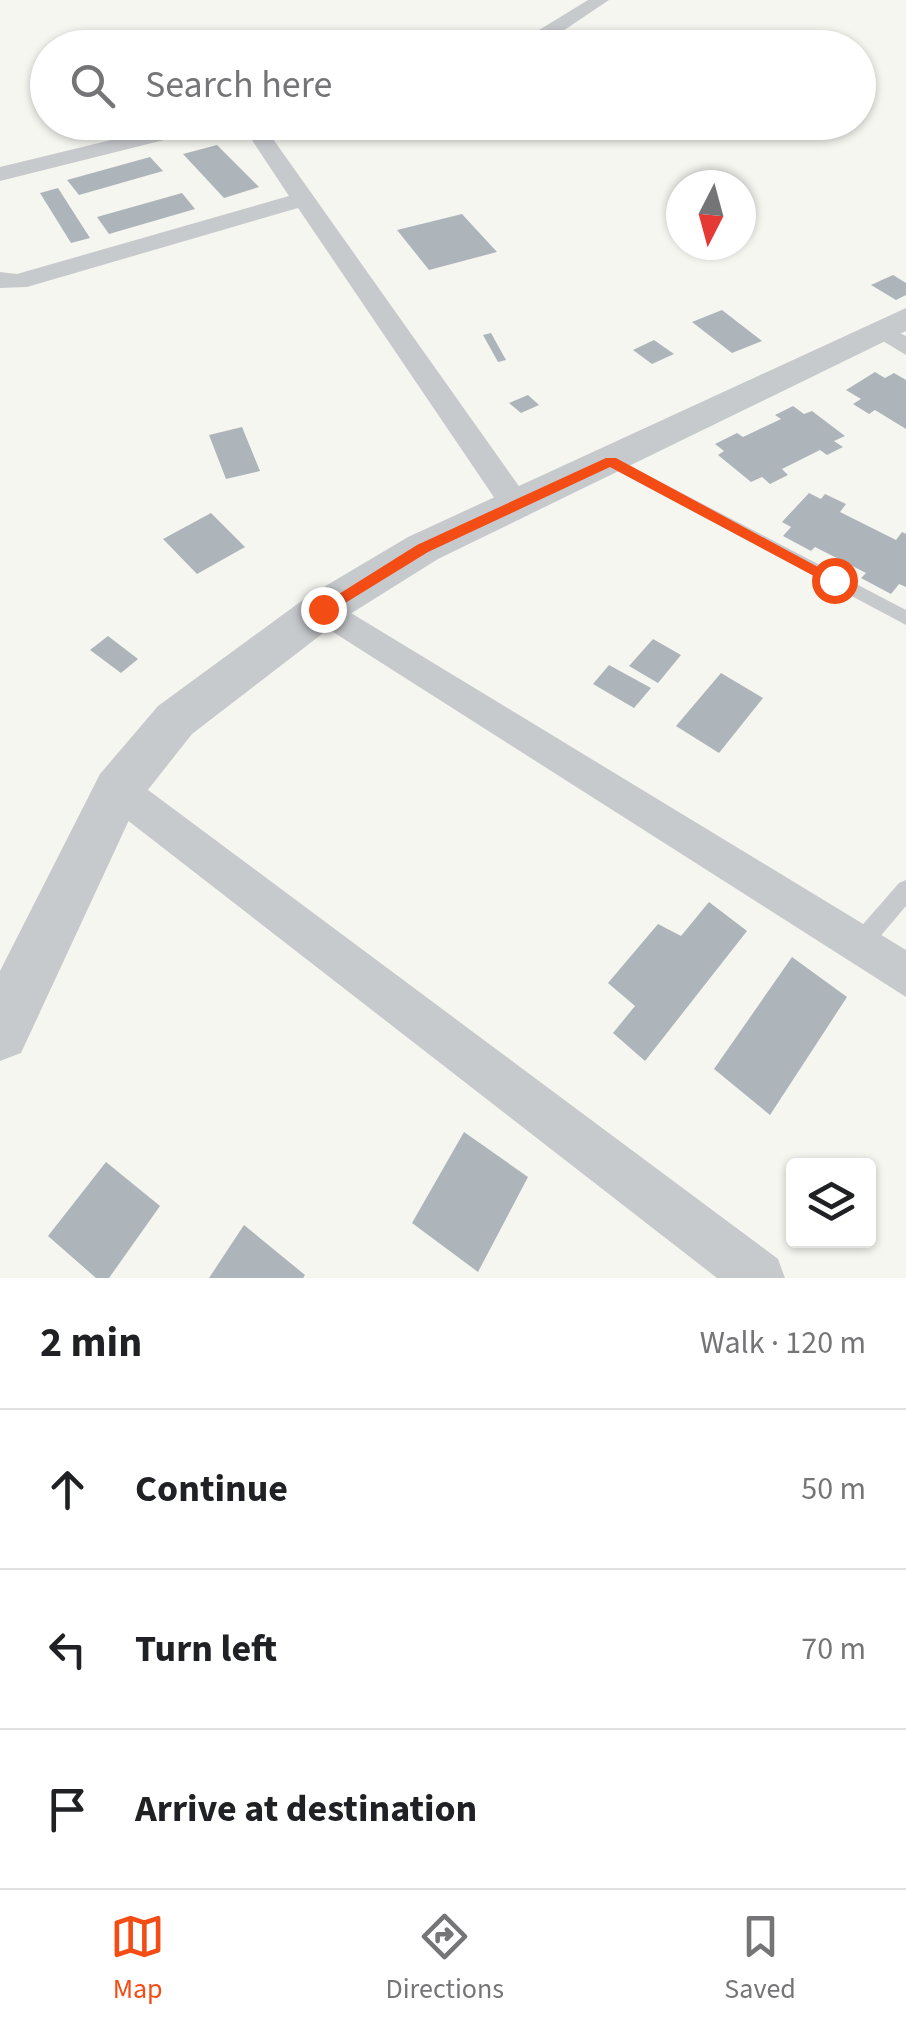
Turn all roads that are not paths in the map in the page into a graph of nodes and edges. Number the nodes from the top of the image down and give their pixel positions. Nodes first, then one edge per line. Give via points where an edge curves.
1 (600, 0) edge
2 (552, 30) edge
3 (143, 140) edge
4 (262, 140) edge
5 (3, 176) edge
6 (303, 199) junction
7 (0, 280) edge
8 (898, 332) edge
9 (611, 462) junction
10 (517, 506) junction
11 (323, 609) junction
12 (906, 618) edge
13 (118, 790) junction
14 (906, 890) edge
15 (859, 945) junction
16 (906, 975) edge
17 (0, 1032) edge
18 (758, 1278) edge

1 - 2 street
3 - 5 street
4 - 6 street
6 - 7 street via 18,282
6 - 10 street
8 - 9 street
9 - 10 street
9 - 12 lane
10 - 11 street via 422,548
11 - 13 street via 176,720
11 - 15 street
13 - 17 street
13 - 18 street
14 - 15 lane
15 - 16 street

